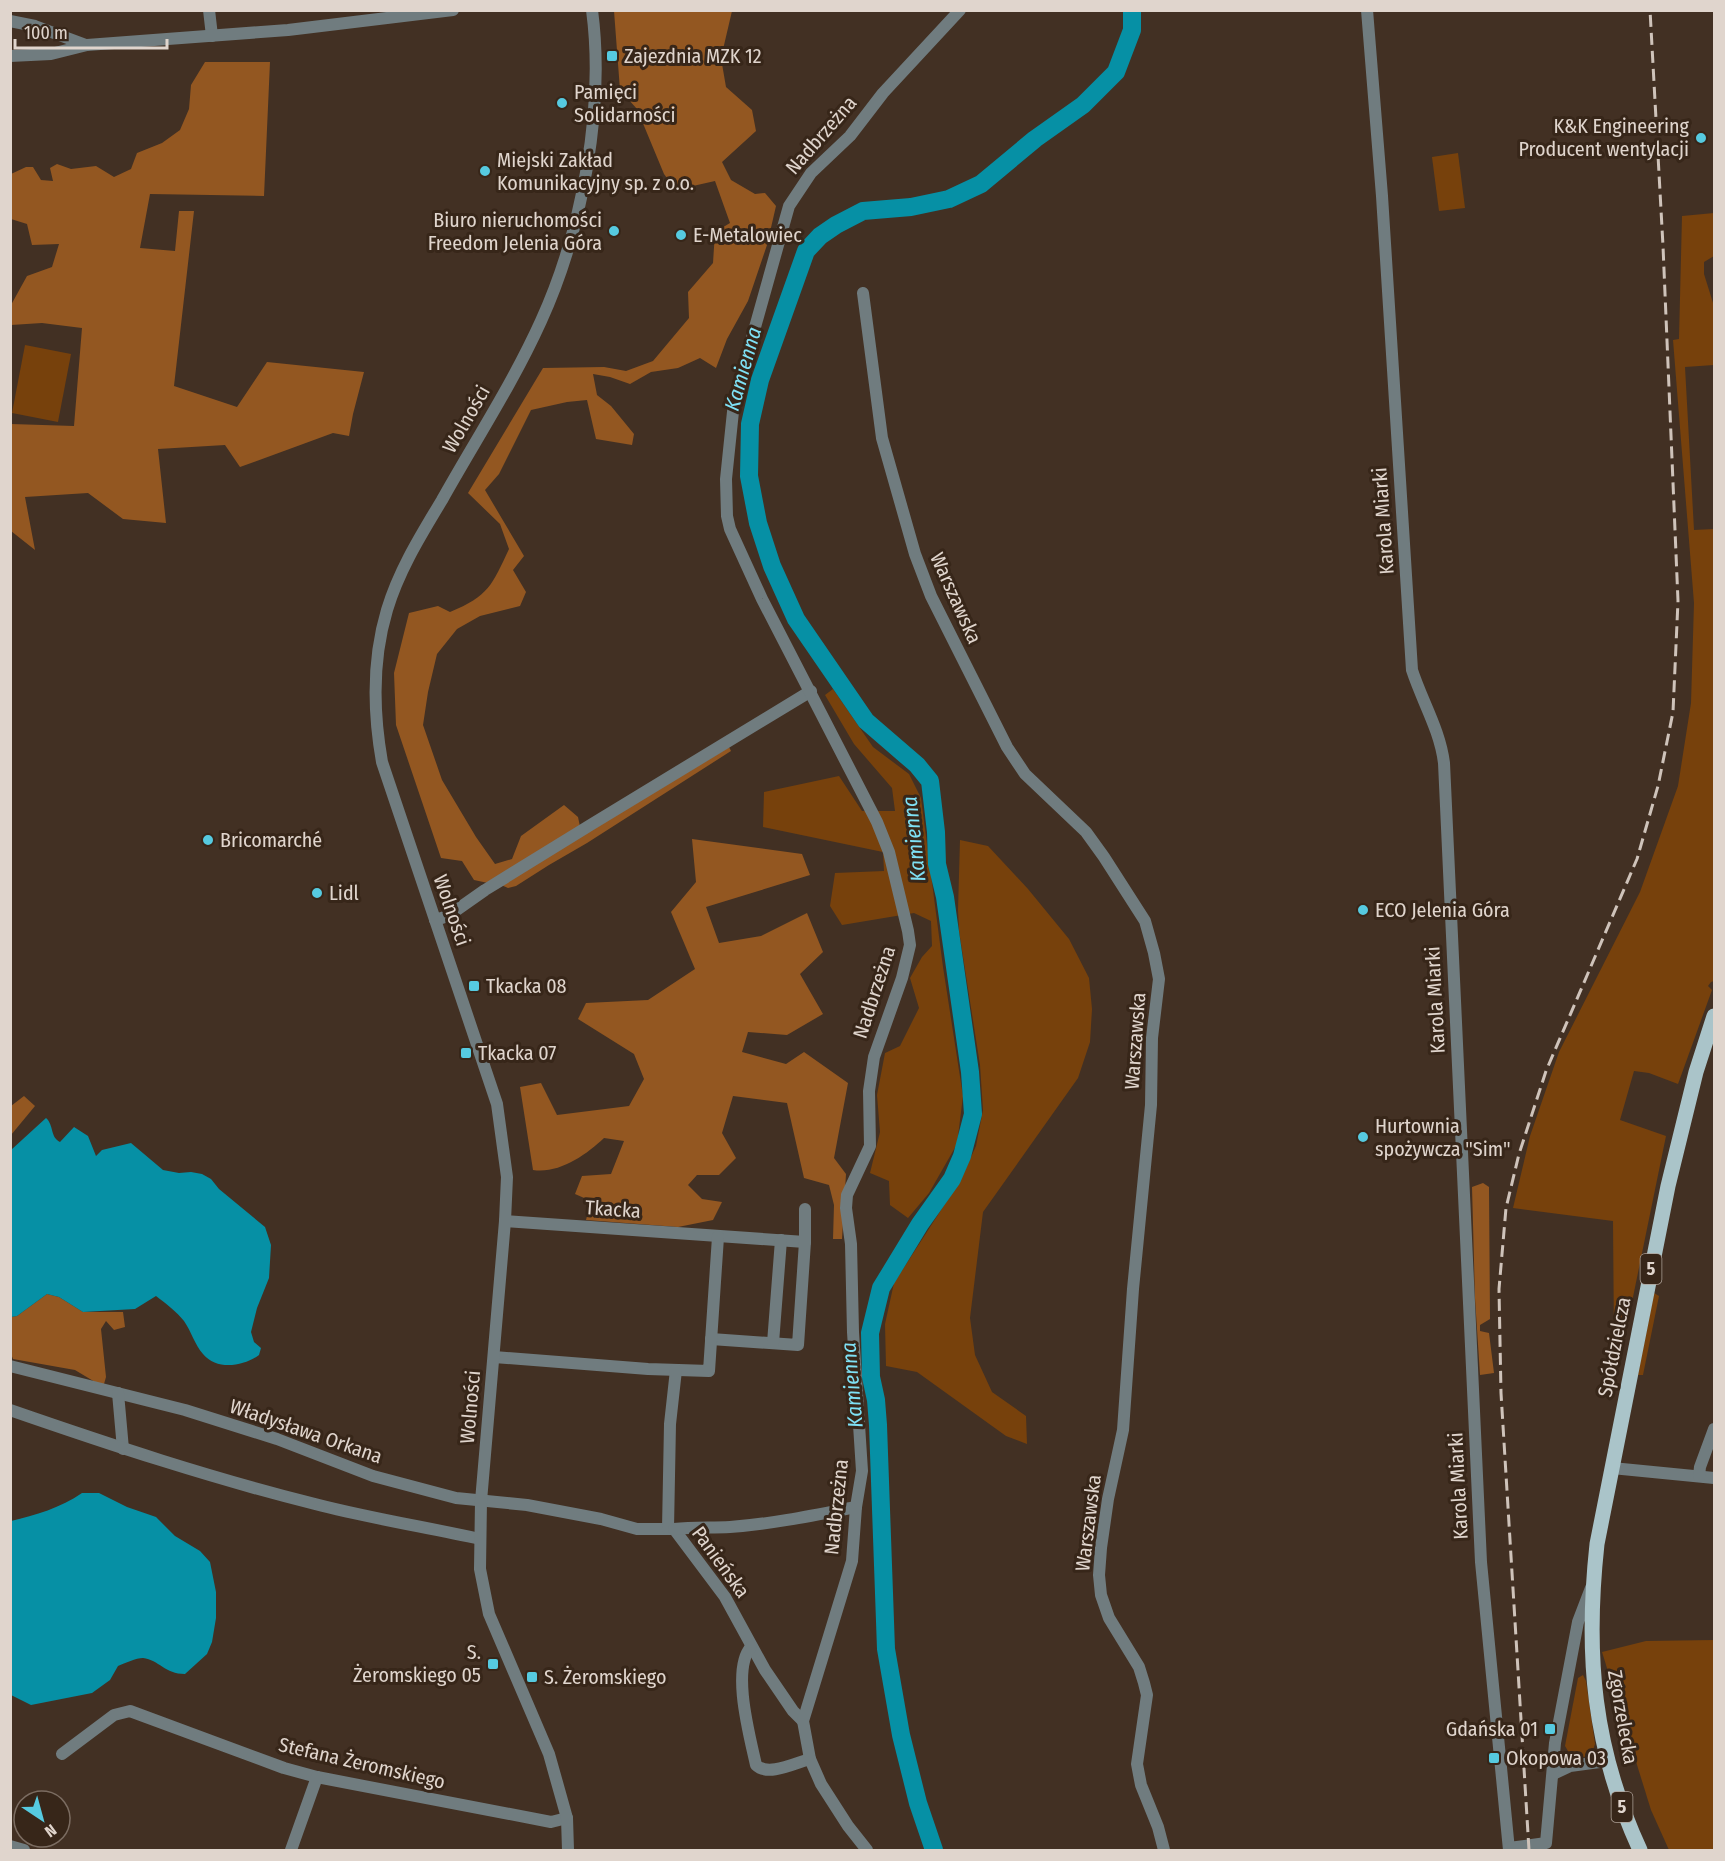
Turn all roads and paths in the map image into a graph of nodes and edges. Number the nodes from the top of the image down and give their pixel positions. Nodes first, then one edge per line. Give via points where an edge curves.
1 (209, 10) edge
2 (453, 10) edge
3 (592, 10) edge
4 (960, 10) edge
5 (1367, 10) edge
6 (10, 21) edge
7 (212, 36) junction
8 (87, 45) junction
9 (10, 56) edge
10 (863, 293) dead end
11 (810, 691) junction
12 (435, 920) junction
13 (1714, 1016) edge
14 (805, 1209) dead end
15 (506, 1221) junction
16 (718, 1237) junction
17 (781, 1240) junction
18 (805, 1242) junction
19 (711, 1339) junction
20 (773, 1343) junction
21 (494, 1357) junction
22 (10, 1366) edge
23 (675, 1370) junction
24 (118, 1393) junction
25 (10, 1410) edge
26 (1714, 1429) edge
27 (123, 1449) junction
28 (1612, 1468) junction
29 (1699, 1476) junction
30 (1714, 1478) edge
31 (481, 1501) junction
32 (856, 1507) junction
33 (671, 1529) junction
34 (480, 1539) junction
35 (1593, 1584) junction
36 (751, 1647) junction
37 (803, 1721) junction
38 (62, 1754) dead end
39 (810, 1759) junction
40 (1607, 1761) junction
41 (1553, 1774) junction
42 (317, 1777) junction
43 (567, 1818) junction
44 (10, 1846) edge
45 (1547, 1847) edge
46 (1509, 1849) edge
47 (24, 1851) edge
48 (291, 1851) edge
49 (568, 1851) edge
50 (867, 1851) edge
51 (1164, 1851) edge
52 (1640, 1851) edge

1 - 7 street
2 - 7 street
3 - 12 street, Wolności via 594,114 573,237 513,376 401,573 379,646 376,729 382,762
4 - 11 street, Nadbrzeżna via 883,93 850,136 811,173 793,199 734,402 726,479 730,529
5 - 46 street, Karola Miarki via 1412,670 1442,743 1444,763 1481,1562
6 - 8 street
7 - 8 street
8 - 9 street via 51,54
10 - 51 street, Warszawska via 882,438 931,596 1006,747 1025,774 1086,832 1104,857 1141,914 1154,953 1159,979 1152,1038 1151,1105 1123,1430 1108,1499 1099,1575 1109,1618 1139,1667 1147,1695 1137,1764
11 - 12 street via 448,916
11 - 32 street, Nadbrzeżna via 881,832 910,945 874,1057 868,1091 870,1146 847,1195 862,1460
12 - 15 street, Wolności via 497,1104 507,1177
13 - 28 main road, Spółdzielcza / 5 via 1668,1186
14 - 18 street
15 - 16 street, Tkacka
15 - 21 street, Wolności
16 - 17 street, Tkacka
16 - 19 street
17 - 18 street, Tkacka
17 - 20 street
18 - 20 street via 798,1345
19 - 20 street
19 - 23 street via 709,1371
21 - 23 street
21 - 31 street, Wolności
22 - 24 street, Władysława Orkana
23 - 33 street via 670,1424
24 - 27 street
24 - 31 street, Władysława Orkana via 277,1439 373,1476
25 - 27 street
26 - 29 street
27 - 34 street via 317,1504
28 - 29 street
28 - 35 main road, Spółdzielcza / 5
29 - 30 street
31 - 33 street, Panieńska via 527,1505 636,1529
31 - 34 street, Wolności
32 - 33 street via 731,1527
32 - 37 street, Nadbrzeżna via 852,1561
33 - 36 street, Panieńska via 725,1597
34 - 43 street, Wolności via 480,1569 489,1614 549,1754
35 - 40 main road, Zgorzelecka / 5 via 1591,1648
35 - 41 street via 1576,1632
36 - 37 street, Panieńska
36 - 39 street via 746,1652 741,1679 756,1765 768,1769
37 - 39 street, Nadbrzeżna
38 - 42 street, Stefana Żeromskiego via 114,1715 130,1711
39 - 50 street, Nadbrzeżna via 821,1784
40 - 41 street via 1570,1766
40 - 52 main road, Zgorzelecka / 5
41 - 45 street
42 - 43 street, Stefana Żeromskiego via 551,1822
42 - 48 street
43 - 49 street, Wolności
44 - 47 street
45 - 46 street

